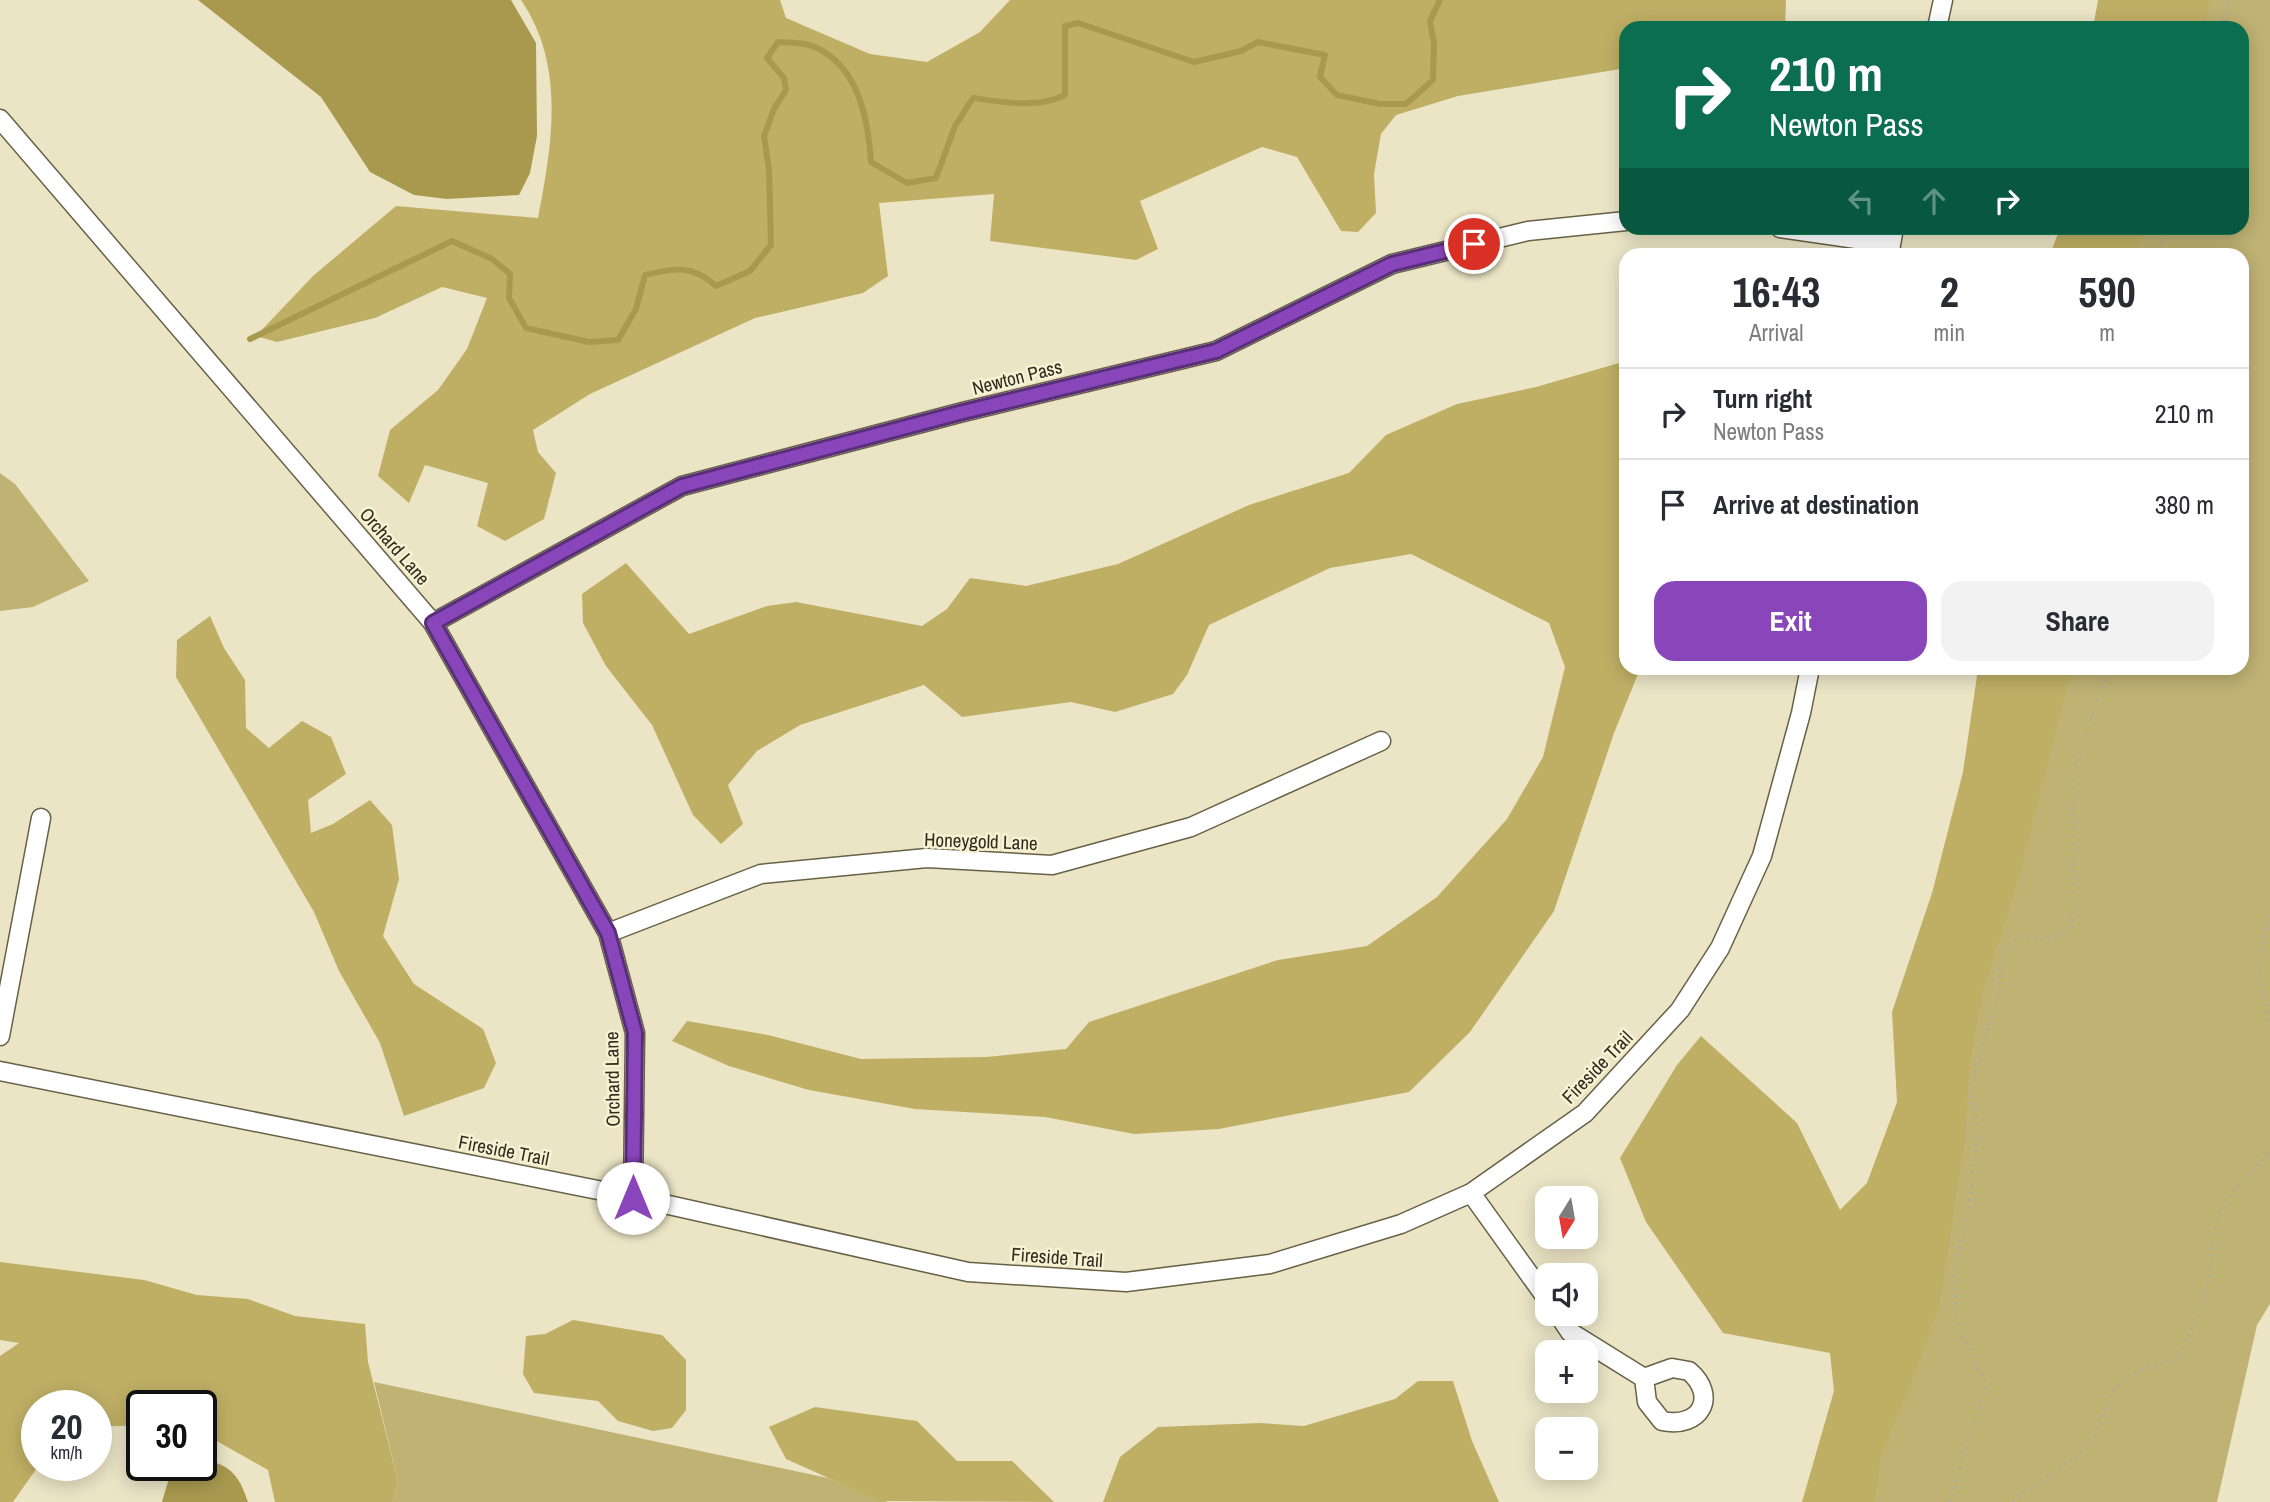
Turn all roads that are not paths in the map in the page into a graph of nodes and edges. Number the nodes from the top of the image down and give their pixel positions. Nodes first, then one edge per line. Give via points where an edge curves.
1 (1943, 0) edge
2 (1938, 21) edge
3 (0, 119) edge
4 (1619, 222) edge
5 (1836, 235) edge
6 (1891, 242) edge
7 (433, 623) junction
8 (1809, 675) edge
9 (1381, 741) dead end
10 (41, 818) dead end
11 (608, 933) junction
12 (0, 1036) edge
13 (0, 1071) edge
14 (1471, 1193) junction
15 (633, 1198) junction
16 (1535, 1282) edge
17 (1566, 1326) edge
18 (1644, 1378) dead end

1 - 2 street
3 - 7 street, Orchard Lane
4 - 7 street, Newton Pass via 1528,231 1392,264 1216,351 682,486
5 - 6 street
7 - 11 street, Orchard Lane
8 - 14 street, Fireside Trail via 1762,856 1714,958 1680,1010 1585,1114
9 - 11 street, Honeygold Lane via 1191,827 1052,865 927,859 761,874
10 - 12 street
11 - 15 street, Orchard Lane via 635,1033
13 - 15 street, Fireside Trail
14 - 15 street, Fireside Trail via 1401,1224 1270,1264 1126,1282 968,1272
14 - 16 street
17 - 18 street

